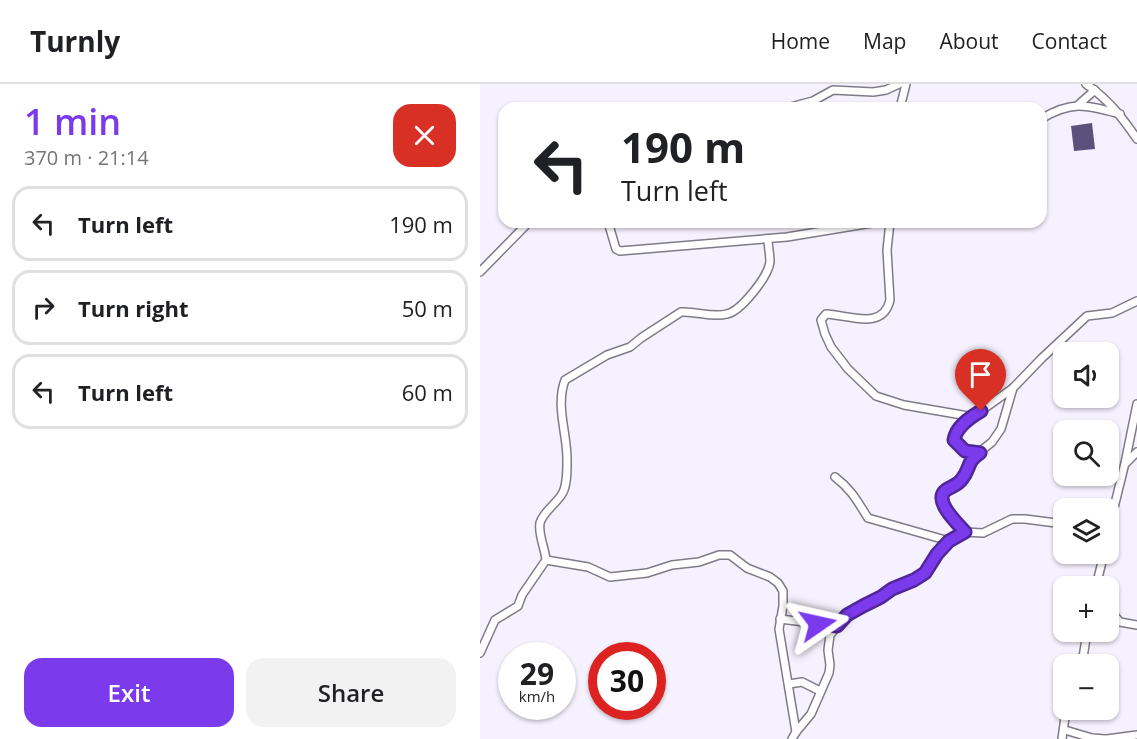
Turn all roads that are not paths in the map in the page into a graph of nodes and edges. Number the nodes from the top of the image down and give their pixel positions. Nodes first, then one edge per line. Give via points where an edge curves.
1 (899, 84) edge
2 (906, 84) edge
3 (1086, 84) edge
4 (1095, 90) junction
5 (806, 102) edge
6 (902, 102) edge
7 (1078, 105) junction
8 (1120, 114) junction
9 (1047, 115) edge
10 (1137, 139) edge
11 (523, 228) edge
12 (610, 228) edge
13 (837, 228) edge
14 (889, 228) edge
15 (768, 238) junction
16 (480, 273) edge
17 (1137, 301) edge
18 (1013, 388) junction
19 (1137, 404) edge
20 (974, 415) junction
21 (1137, 452) edge
22 (980, 453) junction
23 (1125, 463) junction
24 (835, 477) dead end
25 (1114, 498) edge
26 (1053, 523) edge
27 (965, 532) junction
28 (949, 541) junction
29 (546, 560) junction
30 (1100, 566) edge
31 (1098, 576) edge
32 (780, 619) junction
33 (1119, 621) edge
34 (1137, 625) edge
35 (837, 626) junction
36 (480, 654) edge
37 (789, 684) junction
38 (820, 691) junction
39 (1066, 720) edge
40 (1065, 730) junction
41 (794, 735) edge
42 (1137, 735) edge
43 (1062, 739) edge
44 (1106, 739) edge

1 - 5 street via 873,92 833,90
2 - 6 street
3 - 4 street
4 - 7 street
4 - 8 street
7 - 8 street
7 - 9 street
8 - 10 street
11 - 16 street
12 - 15 street via 620,251
13 - 15 street
14 - 20 street via 888,309 869,319 826,314 821,320 825,334 848,369 876,396 904,405
15 - 29 street via 770,262 766,273 736,311 705,316 681,312 630,347 599,359 565,380 561,400 567,446 564,492 540,522
17 - 18 street via 1112,313 1087,316
18 - 20 street
18 - 22 street via 1001,429
19 - 23 street
20 - 22 street via 955,433 954,440 965,451
21 - 23 street
22 - 27 street via 972,458 961,481 942,496 948,512
23 - 25 street
24 - 28 street via 848,486 868,518
26 - 27 street via 1012,519 983,533
27 - 28 street
28 - 35 street via 925,573 847,615
29 - 32 street via 588,567 610,577 730,555 778,583 783,591
29 - 36 street via 518,606 495,620
30 - 31 street
32 - 35 street
32 - 37 street via 784,671
33 - 34 street
35 - 38 street via 830,635 829,673
37 - 38 street via 802,682
37 - 41 street
38 - 41 street via 811,714
39 - 40 street
40 - 43 street
40 - 44 street
42 - 44 street

